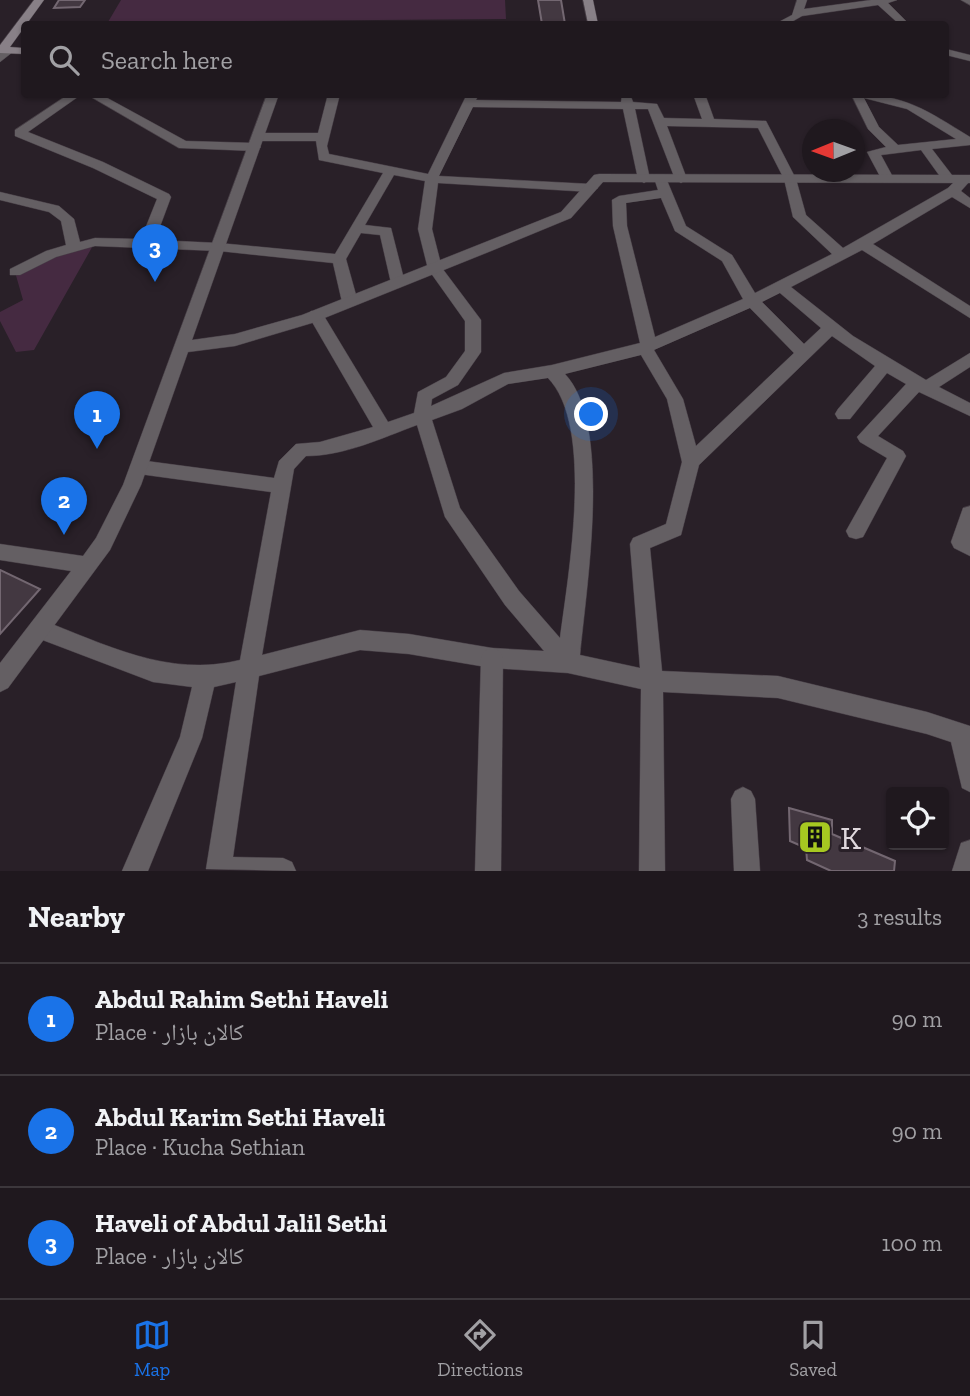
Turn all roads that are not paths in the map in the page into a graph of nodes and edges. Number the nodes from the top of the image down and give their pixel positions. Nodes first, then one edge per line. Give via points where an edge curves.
1 (40, 0) edge
2 (589, 0) edge
3 (800, 0) edge
4 (892, 0) edge
5 (880, 1) edge
6 (799, 13) junction
7 (26, 21) edge
8 (592, 21) edge
9 (787, 21) edge
10 (901, 21) edge
11 (21, 28) edge
12 (4, 53) edge
13 (949, 53) edge
14 (970, 58) edge
15 (71, 98) edge
16 (98, 98) edge
17 (272, 98) edge
18 (333, 98) edge
19 (700, 98) edge
20 (860, 98) edge
21 (895, 98) edge
22 (471, 99) edge
23 (626, 100) edge
24 (914, 100) edge
25 (660, 122) junction
26 (709, 123) junction
27 (324, 136) junction
28 (969, 141) edge
29 (256, 142) junction
30 (923, 145) junction
31 (894, 148) junction
32 (390, 170) junction
33 (432, 178) junction
34 (681, 179) junction
35 (790, 179) junction
36 (888, 179) junction
37 (959, 182) edge
38 (656, 183) junction
39 (591, 188) junction
40 (0, 196) edge
41 (970, 204) edge
42 (358, 229) junction
43 (146, 244) junction
44 (863, 244) junction
45 (219, 247) junction
46 (74, 248) junction
47 (842, 255) junction
48 (339, 259) junction
49 (435, 268) junction
50 (15, 272) dead end
51 (398, 283) junction
52 (781, 286) junction
53 (752, 301) junction
54 (350, 302) junction
55 (970, 313) edge
56 (316, 315) junction
57 (830, 328) junction
58 (183, 347) junction
59 (647, 347) junction
60 (804, 355) junction
61 (970, 359) edge
62 (884, 366) junction
63 (552, 371) junction
64 (922, 385) junction
65 (970, 410) edge
66 (844, 414) dead end
67 (422, 415) junction
68 (383, 431) junction
69 (691, 462) junction
70 (139, 467) junction
71 (280, 486) junction
72 (970, 514) edge
73 (856, 531) dead end
74 (970, 548) edge
75 (0, 552) edge
76 (88, 565) junction
77 (39, 629) junction
78 (492, 658) junction
79 (568, 663) junction
80 (249, 669) junction
81 (205, 677) junction
82 (0, 681) edge
83 (652, 681) junction
84 (965, 736) edge
85 (970, 780) edge
86 (743, 799) dead end
87 (970, 852) edge
88 (135, 871) edge
89 (283, 871) edge
90 (488, 871) edge
91 (652, 871) edge
92 (747, 871) edge
93 (965, 871) edge

1 - 7 street
2 - 8 street
3 - 6 street
4 - 5 street
5 - 6 street
5 - 10 street
6 - 9 street
11 - 12 street
13 - 14 street
15 - 43 street via 19,133 164,197
16 - 29 street via 183,145
17 - 29 street
18 - 27 street
19 - 26 street
20 - 31 street via 868,120
21 - 24 street
22 - 23 street
22 - 33 street
23 - 25 street via 653,106
23 - 38 street
24 - 28 street
25 - 26 street
25 - 34 street
26 - 35 street via 761,124
27 - 29 street
27 - 32 street via 323,157
28 - 30 street
29 - 45 street
30 - 31 street
30 - 37 street
31 - 36 street via 873,152
32 - 33 street
32 - 42 street
33 - 39 street
33 - 49 street via 425,229
34 - 35 street
34 - 38 street
35 - 36 street
35 - 47 street via 800,217
36 - 37 street
37 - 41 street
37 - 44 street
38 - 39 street via 599,178
38 - 53 street via 680,228 727,258
38 - 59 street via 619,200 620,226
39 - 49 street via 566,215
40 - 46 street via 54,209 67,219
42 - 48 street
42 - 51 street via 386,231
43 - 45 street
43 - 46 street via 94,242
44 - 47 street
44 - 55 street
45 - 48 street
45 - 58 street
46 - 50 street
47 - 52 street
48 - 54 street
49 - 51 street
49 - 67 street via 473,320 473,352 452,381 424,396
51 - 54 street
52 - 53 street
52 - 57 street
53 - 59 street
53 - 60 street
54 - 56 street
56 - 58 street via 235,340
56 - 68 street
57 - 60 street
57 - 62 street
58 - 70 street
59 - 63 street
59 - 69 street via 676,399
60 - 69 street
61 - 64 street
62 - 64 street
62 - 66 street
63 - 67 street via 504,379 456,404
63 - 79 street via 568,389 583,447 581,544
64 - 65 street
64 - 73 street via 866,437 897,456
67 - 68 street
67 - 79 street via 452,510 512,598
68 - 71 street via 320,449 302,449 285,466
69 - 83 street via 674,529 640,544
70 - 71 street
70 - 76 street via 103,544
71 - 80 street
72 - 74 street via 961,542
75 - 76 street
76 - 77 street
77 - 81 street via 153,672
77 - 82 street
78 - 79 street
78 - 80 street via 360,640
78 - 90 street
79 - 83 street
80 - 81 street
80 - 89 street via 219,869
81 - 88 street via 191,737
83 - 84 street via 778,687
83 - 91 street
84 - 85 street
86 - 92 street
87 - 93 street

